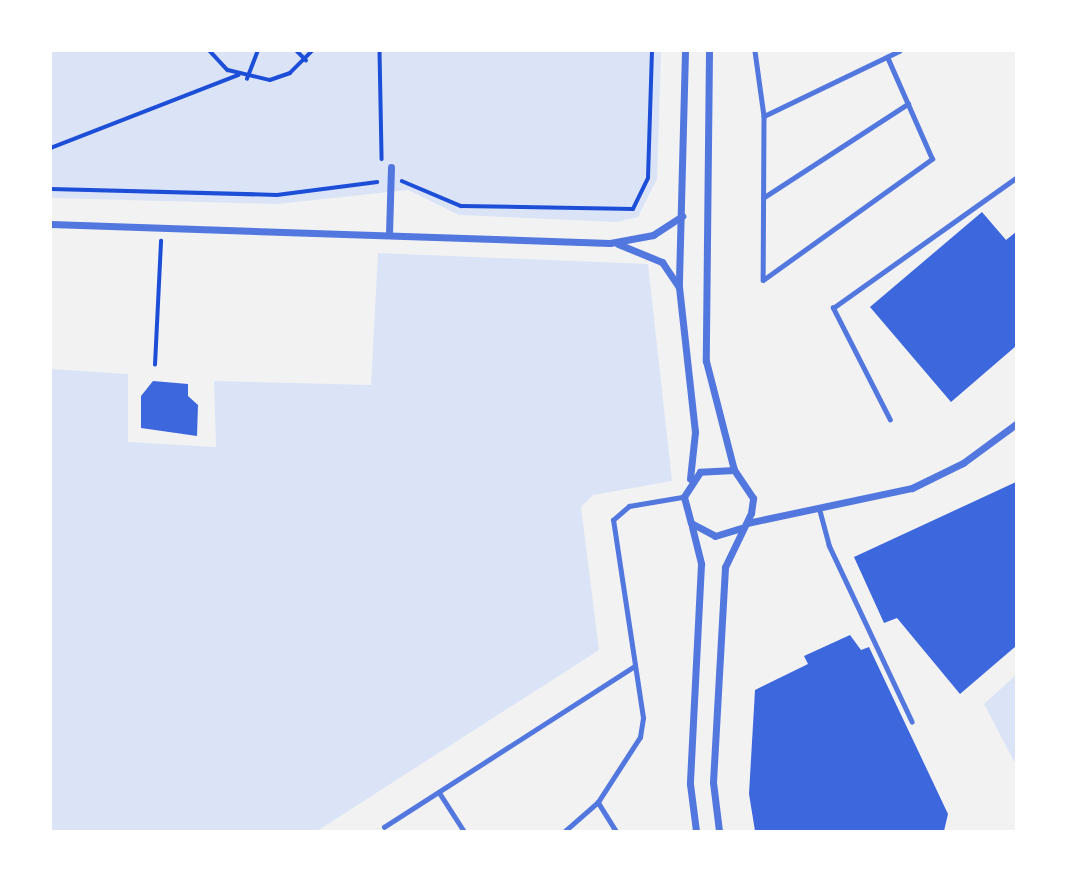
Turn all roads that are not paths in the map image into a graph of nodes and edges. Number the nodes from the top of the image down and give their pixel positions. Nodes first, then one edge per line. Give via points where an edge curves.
1 (685, 51) edge
2 (709, 51) edge
3 (755, 51) edge
4 (899, 51) edge
5 (887, 57) junction
6 (908, 104) junction
7 (764, 116) junction
8 (391, 167) dead end
9 (1016, 178) edge
10 (763, 198) junction
11 (682, 216) junction
12 (51, 224) edge
13 (389, 234) junction
14 (610, 243) junction
15 (679, 288) junction
16 (890, 420) dead end
17 (1016, 424) edge
18 (734, 470) junction
19 (687, 486) junction
20 (684, 497) junction
21 (819, 506) junction
22 (691, 523) junction
23 (742, 527) junction
24 (635, 666) junction
25 (912, 722) dead end
26 (439, 792) junction
27 (598, 802) junction
28 (384, 827) dead end
29 (464, 831) edge
30 (565, 831) edge
31 (616, 831) edge
32 (696, 831) edge
33 (719, 831) edge

1 - 11 street
2 - 18 street via 706,361
3 - 7 lane
4 - 5 lane
5 - 6 lane
5 - 7 lane
6 - 10 lane
6 - 10 lane via 932,159 763,280
7 - 10 lane
8 - 13 street
9 - 16 lane via 833,308
11 - 14 street via 653,235
11 - 15 street
12 - 13 street
13 - 14 street
14 - 15 street via 662,262
15 - 19 street via 695,432
17 - 21 street via 925,483
18 - 19 street via 705,470
18 - 23 street via 752,493
19 - 20 street
20 - 22 street
20 - 24 lane via 629,506 610,528
21 - 23 street
21 - 25 lane via 828,545
22 - 23 street via 715,536
22 - 32 street via 702,564 690,784
23 - 33 street via 724,567 713,782
24 - 26 lane
24 - 27 lane via 640,737
26 - 28 lane
26 - 29 lane
27 - 30 lane
27 - 31 lane

